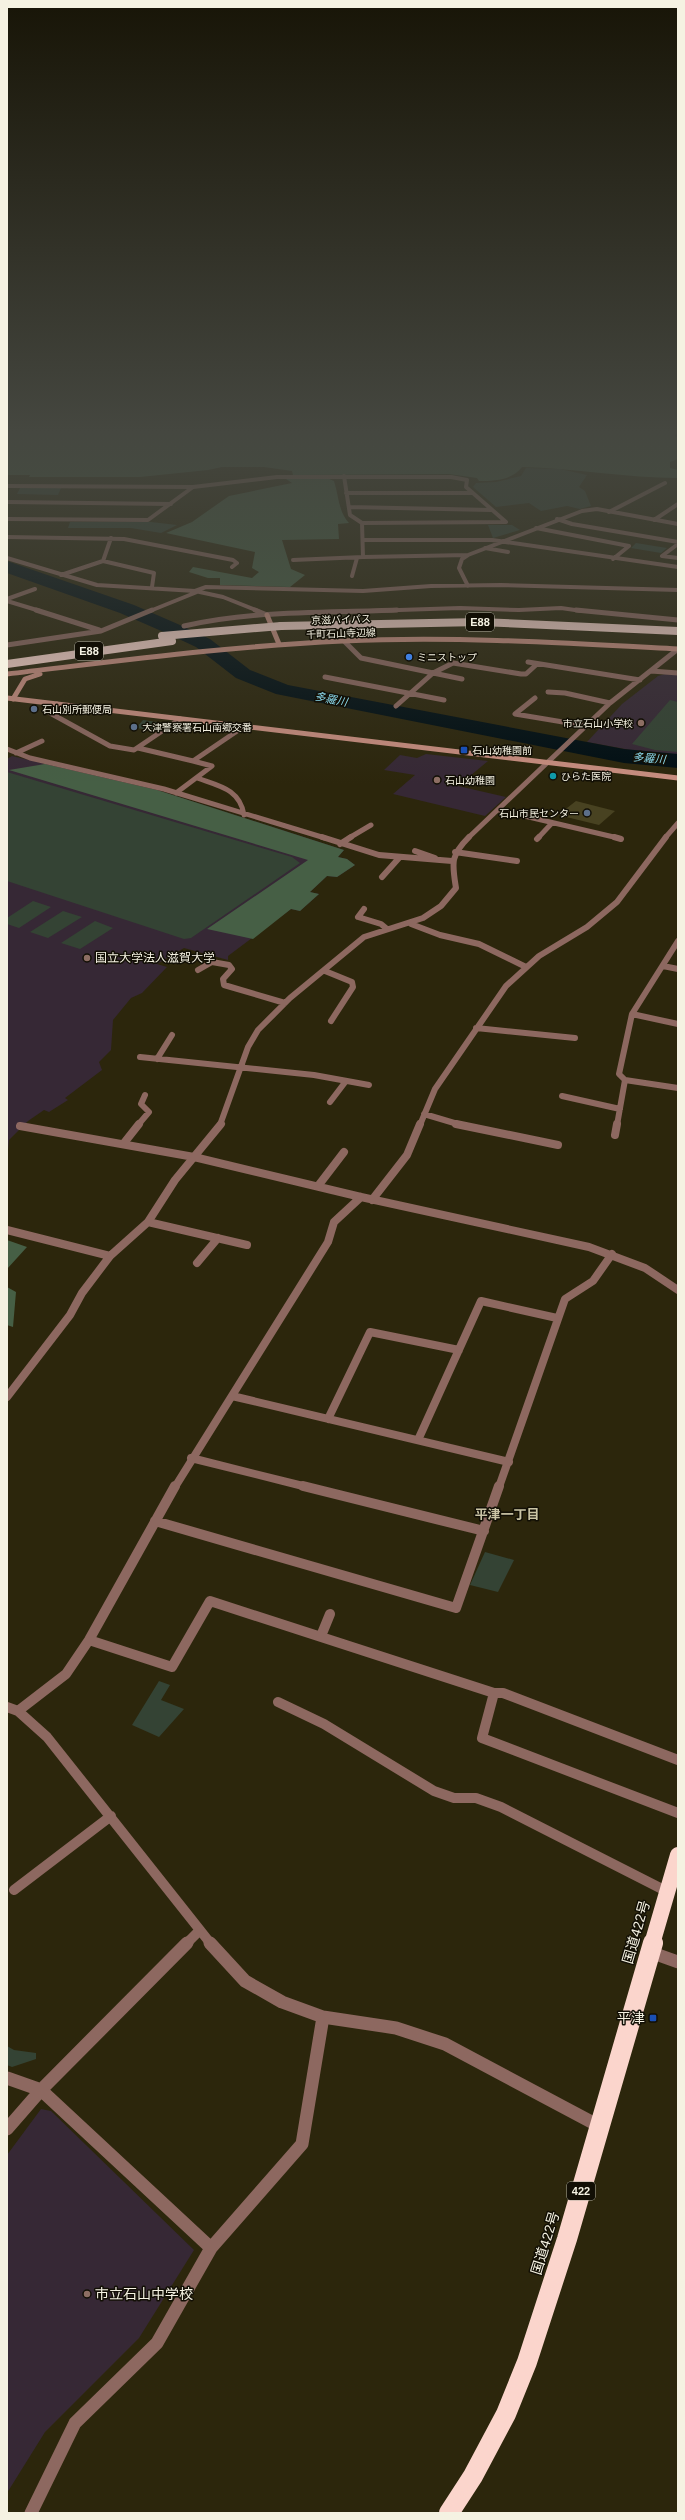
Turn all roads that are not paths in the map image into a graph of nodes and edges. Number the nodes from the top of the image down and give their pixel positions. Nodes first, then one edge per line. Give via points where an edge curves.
1 (107, 549) edge
2 (170, 549) edge
3 (363, 549) edge
4 (484, 549) edge
5 (488, 549) edge
6 (548, 549) edge
7 (625, 549) edge
8 (671, 549) edge
9 (508, 552) dead end
10 (468, 555) junction
11 (363, 557) junction
12 (7, 558) edge
13 (357, 558) junction
14 (678, 558) edge
15 (613, 559) junction
16 (293, 560) dead end
17 (103, 561) junction
18 (232, 567) dead end
19 (678, 567) edge
20 (61, 575) junction
21 (352, 576) dead end
22 (468, 586) junction
23 (152, 587) junction
24 (35, 589) dead end
25 (678, 590) edge
26 (196, 591) junction
27 (7, 600) edge
28 (267, 615) junction
29 (678, 620) edge
30 (184, 626) dead end
31 (283, 629) junction
32 (101, 631) junction
33 (678, 631) edge
34 (678, 637) edge
35 (344, 641) junction
36 (279, 644) junction
37 (7, 645) edge
38 (678, 649) edge
39 (7, 657) edge
40 (97, 662) junction
41 (528, 662) dead end
42 (7, 664) edge
43 (537, 664) junction
44 (651, 671) junction
45 (433, 673) junction
46 (678, 673) edge
47 (7, 674) edge
48 (325, 677) dead end
49 (462, 679) dead end
50 (640, 680) junction
51 (548, 692) dead end
52 (409, 694) junction
53 (10, 698) edge
54 (536, 698) dead end
55 (444, 700) dead end
56 (610, 703) junction
57 (57, 704) junction
58 (396, 706) dead end
59 (180, 719) junction
60 (587, 726) junction
61 (243, 727) junction
62 (42, 741) dead end
63 (138, 748) junction
64 (7, 749) edge
65 (16, 753) junction
66 (193, 761) junction
67 (547, 763) junction
68 (196, 778) junction
69 (678, 778) edge
70 (176, 793) junction
71 (498, 810) junction
72 (244, 815) junction
73 (552, 823) junction
74 (678, 824) edge
75 (371, 825) dead end
76 (536, 839) dead end
77 (621, 839) dead end
78 (340, 844) junction
79 (415, 851) dead end
80 (455, 852) junction
81 (399, 858) junction
82 (439, 860) junction
83 (452, 861) junction
84 (517, 861) dead end
85 (382, 877) dead end
86 (364, 908) dead end
87 (411, 924) junction
88 (387, 929) junction
89 (678, 941) edge
90 (663, 966) junction
91 (526, 967) junction
92 (198, 970) dead end
93 (678, 970) edge
94 (324, 971) junction
95 (285, 1003) junction
96 (632, 1014) junction
97 (330, 1021) dead end
98 (678, 1024) edge
99 (476, 1028) junction
100 (172, 1035) dead end
101 (575, 1038) dead end
102 (140, 1057) dead end
103 (157, 1059) junction
104 (241, 1069) junction
105 (346, 1080) junction
106 (625, 1080) junction
107 (369, 1085) dead end
108 (678, 1088) edge
109 (145, 1095) dead end
110 (562, 1096) dead end
111 (330, 1102) dead end
112 (620, 1109) junction
113 (424, 1114) junction
114 (20, 1126) dead end
115 (614, 1135) dead end
116 (124, 1143) junction
117 (558, 1145) dead end
118 (344, 1152) dead end
119 (194, 1157) junction
120 (318, 1186) junction
121 (361, 1197) junction
122 (372, 1200) junction
123 (148, 1222) junction
124 (7, 1230) edge
125 (218, 1238) junction
126 (247, 1244) dead end
127 (612, 1254) junction
128 (110, 1256) junction
129 (197, 1263) dead end
130 (678, 1290) edge
131 (557, 1318) junction
132 (459, 1350) junction
133 (232, 1396) junction
134 (7, 1397) edge
135 (328, 1418) junction
136 (418, 1440) junction
137 (192, 1458) junction
138 (509, 1462) junction
139 (155, 1521) junction
140 (484, 1531) junction
141 (330, 1614) dead end
142 (321, 1636) junction
143 (89, 1640) junction
144 (494, 1693) junction
145 (278, 1702) dead end
146 (7, 1707) edge
147 (18, 1711) junction
148 (678, 1760) edge
149 (678, 1813) edge
150 (111, 1816) junction
151 (678, 1855) edge
152 (14, 1890) dead end
153 (668, 1892) junction
154 (199, 1931) junction
155 (650, 1952) junction
156 (678, 1962) edge
157 (323, 2017) junction
158 (7, 2078) edge
159 (41, 2090) junction
160 (599, 2127) junction
161 (7, 2129) edge
162 (211, 2248) junction
163 (32, 2513) edge
164 (449, 2513) edge

1 - 17 street
2 - 18 street via 233,560 237,563
3 - 11 street
4 - 10 street
5 - 9 street
6 - 15 street
7 - 15 street
8 - 14 street via 662,556
10 - 11 street
10 - 22 street via 462,559 459,568
11 - 13 street
12 - 20 street
13 - 16 street
13 - 21 street
15 - 19 street
17 - 20 street
17 - 23 street via 154,573
20 - 23 street via 97,585
22 - 25 street
22 - 26 street via 363,591 214,587
23 - 26 street
24 - 27 street
26 - 28 street via 223,598
26 - 32 street
27 - 32 street
28 - 29 street via 460,608 560,608
28 - 30 street via 215,619
28 - 36 main road
31 - 33 highway, 京滋バイパス / E88 via 458,622 589,625
31 - 34 highway, 京滋バイパス / E88 via 469,627 575,630
31 - 39 highway, 京滋バイパス / E88, bridge via 162,636
31 - 42 highway, 京滋バイパス / E88 via 172,641
32 - 37 street
35 - 36 main road, 千町石山寺辺線
35 - 38 main road, 千町石山寺辺線 via 490,639
35 - 45 street via 361,658
36 - 40 main road, 千町石山寺辺線
38 - 44 street
40 - 47 main road, 千町石山寺辺線
40 - 53 main road via 28,677
41 - 43 street
43 - 45 street via 526,674 453,663
43 - 50 street
44 - 46 street
44 - 50 street
45 - 49 street
45 - 52 street
48 - 52 street
50 - 56 street
51 - 56 street
52 - 55 street
52 - 58 street
53 - 57 main road
54 - 60 street via 515,714
56 - 60 street
57 - 59 main road
57 - 63 street via 50,713 110,746 134,750
59 - 61 main road
59 - 63 street
60 - 67 street
61 - 66 street
61 - 67 main road
62 - 65 street
63 - 66 street
64 - 65 street
65 - 70 street
66 - 68 street via 212,766
67 - 69 main road
67 - 71 street
68 - 70 street
68 - 72 street via 228,789 243,802
70 - 72 street
71 - 73 street
71 - 80 street
72 - 78 street
73 - 76 street
73 - 77 street
74 - 91 street via 658,846 617,902 588,927
75 - 78 street
78 - 81 street via 379,856
79 - 82 street
80 - 83 street
80 - 84 street
81 - 82 street
81 - 85 street
82 - 83 street
83 - 87 street via 456,888 454,893 441,906
86 - 88 street via 358,917 381,924
87 - 88 street
87 - 91 street via 440,935 479,944
88 - 94 street via 364,937
89 - 90 street
90 - 93 street
90 - 96 street
91 - 99 street via 506,986
92 - 95 street via 206,962 215,961 229,965 232,969 223,979 224,985
94 - 95 street
94 - 97 street via 352,982 353,987
95 - 104 street via 258,1030 248,1046
96 - 98 street
96 - 106 street via 619,1074
99 - 101 street
99 - 113 street via 435,1089
100 - 103 street
102 - 103 street
103 - 104 street
104 - 105 street
104 - 119 street via 223,1121
105 - 107 street
105 - 111 street
106 - 108 street
106 - 112 street
109 - 116 street via 141,1104 149,1112
110 - 112 street
112 - 115 street
113 - 117 street via 456,1124
113 - 122 street via 407,1155
114 - 116 street
116 - 119 street
118 - 120 street
119 - 120 street
119 - 123 street via 175,1180
120 - 121 street
121 - 122 street
121 - 133 street via 343,1210 328,1233 328,1242
122 - 127 street via 566,1241
123 - 125 street
123 - 128 street
124 - 128 street
125 - 126 street
125 - 129 street
127 - 130 street via 645,1268
127 - 131 street via 596,1278 565,1298
128 - 134 street via 66,1321
131 - 132 street via 481,1301
131 - 138 street
132 - 135 street via 370,1332
132 - 136 street
133 - 135 street
133 - 137 street
135 - 136 street
136 - 138 street
137 - 139 street
137 - 140 street
138 - 140 street
139 - 140 street via 456,1608
139 - 143 street
141 - 142 street
142 - 143 street via 210,1601 172,1667
142 - 144 street
143 - 147 street via 66,1674
144 - 148 street via 503,1693
144 - 149 street via 482,1738
145 - 153 street via 324,1724 434,1791 454,1798 476,1798 501,1807
146 - 147 street
147 - 150 street via 47,1737
150 - 152 street
150 - 154 street
151 - 153 highway, 国道422号 / 422
153 - 155 highway, 国道422号 / 422
154 - 157 street via 245,1981 282,2002
154 - 159 street
155 - 156 street
155 - 160 highway, 国道422号 / 422
157 - 160 street via 396,2028 445,2044
157 - 162 street via 302,2144
158 - 159 street
159 - 161 street
159 - 162 street
160 - 164 highway, 国道422号 / 422 via 567,2239 527,2362 506,2414 473,2476
162 - 163 street via 156,2343 74,2423

